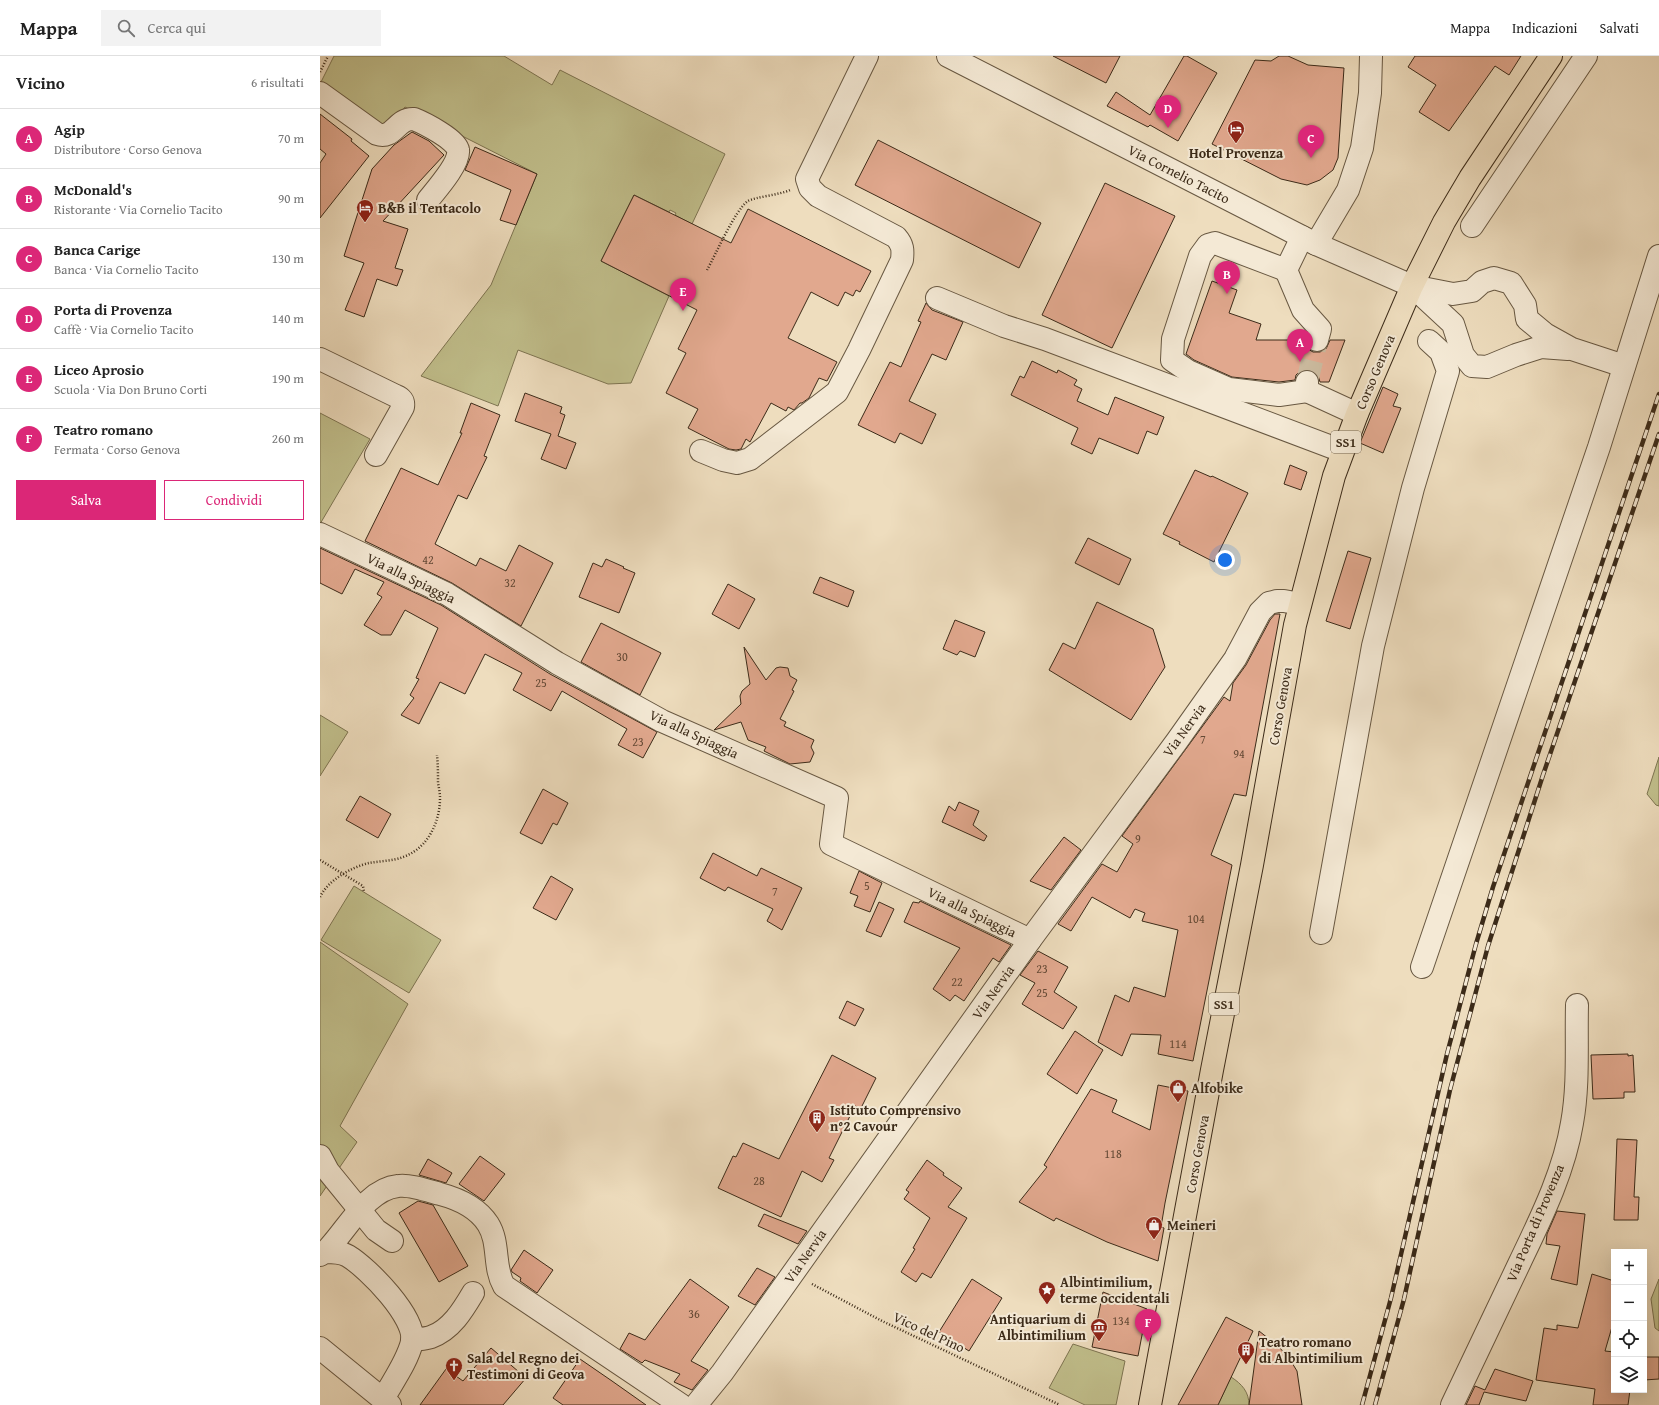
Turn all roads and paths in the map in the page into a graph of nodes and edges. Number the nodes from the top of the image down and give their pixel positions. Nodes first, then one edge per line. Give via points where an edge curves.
1 (328, 56) edge
2 (867, 56) edge
3 (948, 56) edge
4 (1371, 56) edge
5 (1551, 56) edge
6 (1586, 56) edge
7 (320, 72) edge
8 (320, 93) edge
9 (806, 179) junction
10 (428, 200) dead end
11 (1472, 226) dead end
12 (1309, 240) junction
13 (1659, 256) edge
14 (707, 270) dead end
15 (1286, 270) junction
16 (1412, 286) junction
17 (937, 298) dead end
18 (1317, 340) tunnel mouth
19 (1429, 342) dead end
20 (1572, 349) junction
21 (320, 359) edge
22 (1624, 366) junction
23 (1357, 414) junction
24 (701, 451) dead end
25 (1342, 451) junction
26 (376, 456) dead end
27 (320, 534) edge
28 (1300, 604) junction
29 (437, 755) dead end
30 (320, 860) edge
31 (343, 874) junction
32 (364, 892) dead end
33 (320, 897) edge
34 (1321, 933) dead end
35 (1030, 940) junction
36 (1422, 967) dead end
37 (1577, 1005) dead end
38 (320, 1156) edge
39 (360, 1210) junction
40 (392, 1241) dead end
41 (322, 1253) edge
42 (792, 1274) junction
43 (473, 1292) dead end
44 (412, 1340) junction
45 (320, 1348) edge
46 (387, 1402) edge
47 (681, 1405) edge
48 (696, 1405) edge
49 (1060, 1405) edge
50 (1150, 1405) edge
51 (1452, 1405) edge

1 - 7 path
2 - 9 street
3 - 12 street, Via Cornelio Tacito
4 - 12 street via 1370,93 1362,148 1348,190
5 - 16 main road, Corso Genova / SS1 via 1470,178 1444,222
6 - 11 street
8 - 10 street via 382,136 387,135 408,118 454,142 458,150 456,159
9 - 14 path via 782,194 748,201 733,220
9 - 24 street via 818,196 896,237 902,243 902,260 837,392 750,459 738,463
12 - 15 street
12 - 16 street, Via Cornelio Tacito
13 - 22 street
15 - 18 street via 1303,310 1320,329
15 - 23 street via 1215,243 1208,245 1200,256 1173,339 1172,360 1188,371 1229,389 1278,395 1307,386
16 - 20 street via 1453,294 1472,291 1482,282 1494,278 1511,283 1525,305 1527,319 1545,334
16 - 20 street via 1453,324 1462,355 1472,366 1488,367 1542,347
16 - 23 main road, Corso Genova / SS1
17 - 25 street via 1004,326
19 - 34 street via 1441,352 1448,371 1413,488 1373,646
20 - 22 street
21 - 26 street via 401,398 403,406
22 - 36 street via 1599,447
23 - 25 main road, Corso Genova / SS1
25 - 28 main road, Corso Genova / SS1
27 - 35 street, Via alla Spiaggia via 447,594 557,663 662,722 837,798 831,844
28 - 35 street, Via Nervia via 1277,601 1268,603 1260,612 1235,659
28 - 50 main road, Corso Genova / SS1
29 - 31 path via 440,799 430,836 419,848 403,857 367,864
30 - 31 path
31 - 32 path via 363,886
31 - 33 path via 333,881
35 - 42 street, Via Nervia
37 - 51 street, Via Porta di Provenza via 1575,1101 1572,1125 1563,1156 1553,1188 1534,1231
38 - 39 street via 328,1171
39 - 40 street via 376,1230
39 - 41 street via 334,1243
39 - 47 street via 380,1192 398,1185 452,1197 474,1208 489,1225 495,1244 499,1277 504,1286
41 - 44 street via 342,1253 370,1273 403,1312 410,1325
42 - 48 street, Via Nervia via 722,1373
42 - 49 path, Vico del Pino via 882,1321
43 - 44 street via 464,1310 446,1329 431,1337
44 - 46 street
45 - 46 street

